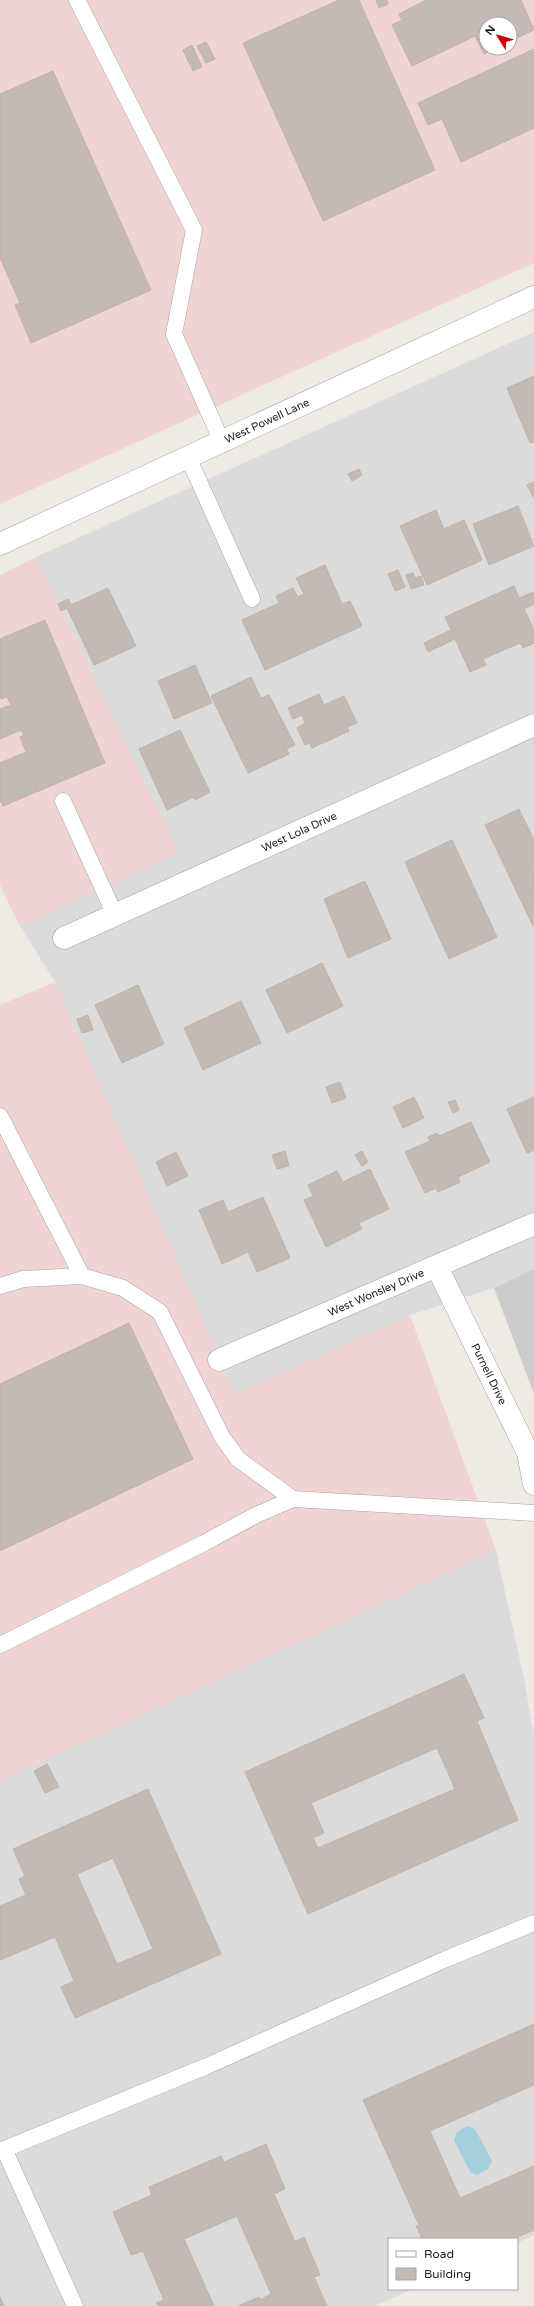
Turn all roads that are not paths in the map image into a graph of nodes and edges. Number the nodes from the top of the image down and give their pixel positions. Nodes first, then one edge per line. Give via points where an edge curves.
1 (77, 0) edge
2 (534, 297) edge
3 (222, 442) junction
4 (188, 457) junction
5 (0, 544) edge
6 (252, 599) dead end
7 (534, 725) edge
8 (63, 801) dead end
9 (115, 915) junction
10 (64, 938) dead end
11 (0, 1116) edge
12 (534, 1224) edge
13 (437, 1267) junction
14 (82, 1276) junction
15 (0, 1286) edge
16 (219, 1360) dead end
17 (534, 1484) edge
18 (293, 1499) junction
19 (534, 1513) edge
20 (0, 1645) edge
21 (534, 1923) edge
22 (2, 2150) edge
23 (75, 2306) edge

1 - 3 lane via 194,230 174,334
2 - 3 street, West Powell Lane
3 - 4 street, West Powell Lane
4 - 5 street, West Powell Lane
4 - 6 lane
7 - 9 street, West Lola Drive
8 - 9 lane
9 - 10 street, West Lola Drive
11 - 14 lane
12 - 13 street, West Wonsley Drive
13 - 16 street, West Wonsley Drive
13 - 17 street, Purnell Drive via 528,1453
14 - 15 lane via 23,1279
14 - 18 lane via 123,1288 160,1312 222,1437 238,1459
18 - 19 lane
18 - 20 lane via 256,1515
21 - 22 lane via 207,2066
22 - 23 lane

